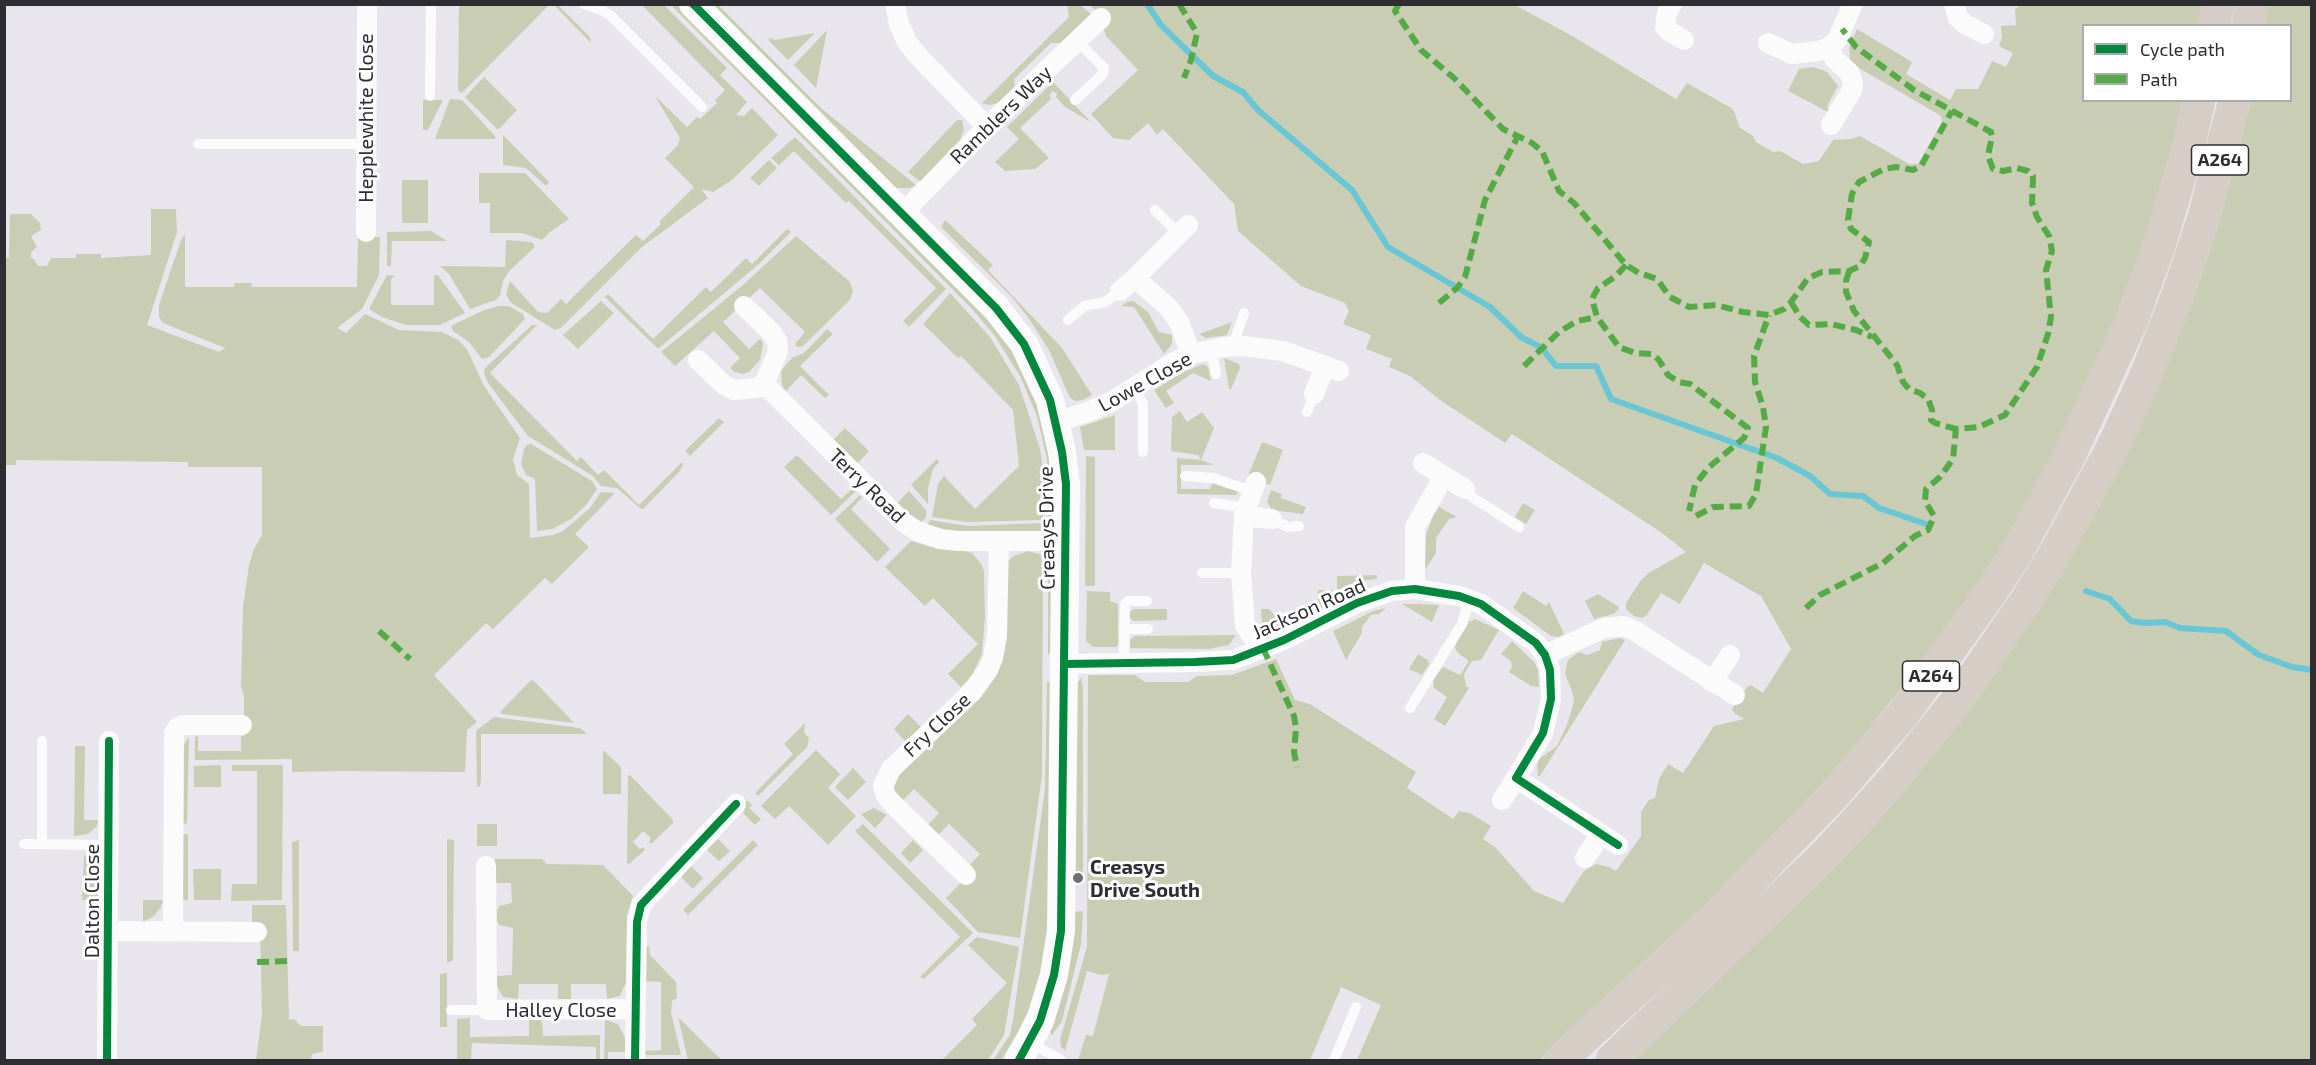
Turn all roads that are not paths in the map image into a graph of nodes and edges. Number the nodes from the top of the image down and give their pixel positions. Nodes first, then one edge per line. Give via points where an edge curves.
1 (367, 4) edge
2 (431, 4) edge
3 (584, 4) edge
4 (693, 4) edge
5 (895, 4) edge
6 (1671, 4) edge
7 (1852, 4) edge
8 (1954, 4) edge
9 (2218, 4) edge
10 (2252, 4) edge
11 (1101, 18) dead end
12 (2214, 24) edge
13 (2248, 24) edge
14 (1984, 34) dead end
15 (1684, 40) dead end
16 (1077, 41) junction
17 (1768, 42) dead end
18 (1828, 48) junction
19 (430, 96) dead end
20 (1075, 100) dead end
21 (2199, 102) edge
22 (2234, 102) edge
23 (702, 106) dead end
24 (1831, 125) dead end
25 (987, 127) junction
26 (198, 144) dead end
27 (366, 144) junction
28 (1155, 210) dead end
29 (903, 213) junction
30 (1184, 230) joint
31 (366, 232) dead end
32 (1136, 278) junction
33 (1120, 291) joint
34 (744, 306) dead end
35 (1244, 313) dead end
36 (1068, 320) dead end
37 (1233, 346) junction
38 (1211, 349) junction
39 (1191, 354) junction
40 (698, 360) dead end
41 (1216, 374) dead end
42 (764, 384) junction
43 (1134, 388) junction
44 (1311, 403) dead end
45 (1056, 422) junction
46 (1143, 452) dead end
47 (1423, 463) dead end
48 (1185, 476) dead end
49 (1444, 476) junction
50 (1465, 489) joint
51 (1249, 499) junction
52 (1214, 503) dead end
53 (1272, 519) joint
54 (1299, 526) dead end
55 (1519, 528) dead end
56 (1066, 541) junction
57 (999, 542) junction
58 (1202, 573) dead end
59 (1241, 573) junction
60 (1415, 589) junction
61 (1469, 600) junction
62 (1147, 601) dead end
63 (1148, 628) dead end
64 (1124, 629) junction
65 (1260, 650) junction
66 (1545, 655) junction
67 (1730, 655) dead end
68 (1124, 663) junction
69 (1064, 664) junction
70 (1712, 682) junction
71 (1735, 695) dead end
72 (1410, 708) dead end
73 (242, 725) dead end
74 (42, 741) dead end
75 (109, 741) dead end
76 (1516, 778) junction
77 (1502, 800) dead end
78 (736, 804) dead end
79 (1601, 834) junction
80 (24, 844) dead end
81 (42, 844) junction
82 (108, 844) junction
83 (1618, 845) dead end
84 (1585, 858) dead end
85 (486, 866) dead end
86 (966, 875) dead end
87 (108, 931) junction
88 (173, 931) junction
89 (257, 932) dead end
90 (1356, 1007) dead end
91 (636, 1009) junction
92 (451, 1010) dead end
93 (487, 1010) junction
94 (1025, 1052) edge
95 (107, 1060) edge
96 (635, 1060) edge
97 (1061, 1060) edge
98 (1334, 1060) edge
99 (1560, 1060) edge
100 (1612, 1060) edge

1 - 27 street, Hepplewhite Close
2 - 19 lane
3 - 23 lane via 610,15
4 - 29 street, Creasys Drive
5 - 25 street via 907,42
6 - 15 street via 1665,27
7 - 18 street via 1837,40
8 - 14 street via 1958,18
9 - 12 highway
10 - 13 highway
11 - 16 street, Ramblers Way
16 - 20 lane via 1104,68
16 - 25 street, Ramblers Way
17 - 18 street via 1792,54
18 - 24 street via 1849,72 1853,83
21 - 99 highway, A264 via 2159,246 2131,322 2068,458 1991,592 1903,714 1831,798 1713,919
22 - 100 highway, A264 via 2204,218 2145,378 2112,449 2028,598 1959,698 1854,824
25 - 29 street, Ramblers Way
26 - 27 lane
27 - 31 street, Hepplewhite Close
28 - 30 lane
29 - 45 street, Creasys Drive via 1015,331 1043,381
30 - 32 street
32 - 33 street
32 - 39 street via 1179,322
33 - 36 lane via 1105,302 1084,306
34 - 42 street via 777,341 776,357
35 - 37 lane
37 - 38 street, Lowe Close
37 - 44 street, Lowe Close via 1283,351 1332,368
38 - 39 street, Lowe Close
38 - 41 lane
39 - 43 street, Lowe Close
40 - 42 street via 734,390
42 - 57 street, Terry Road via 909,527 940,539
43 - 45 street, Lowe Close via 1100,408
43 - 46 lane via 1143,404
45 - 56 street, Creasys Drive via 1066,484
47 - 49 street
48 - 51 lane via 1213,478
49 - 50 street
49 - 60 street via 1415,527
50 - 55 lane
51 - 52 lane
51 - 53 street
51 - 59 street
53 - 54 lane via 1288,527
56 - 57 street, Terry Road
56 - 69 street, Creasys Drive
57 - 86 street, Fry Close via 997,636 988,670 973,691 891,769 883,786 892,804
58 - 59 lane
59 - 65 street via 1245,625
60 - 61 street, Jackson Road
60 - 65 street, Jackson Road via 1373,596
61 - 66 street, Jackson Road via 1521,630
61 - 72 lane via 1462,624
62 - 64 lane via 1125,604
63 - 64 lane
64 - 68 lane
65 - 68 street, Jackson Road via 1218,662
66 - 70 street via 1604,628 1624,626
66 - 76 street via 1551,683 1548,716 1544,732
67 - 70 street
68 - 69 street, Jackson Road
69 - 94 street, Creasys Drive via 1061,931 1048,995
70 - 71 street
73 - 88 street via 183,725 174,733
74 - 81 lane
75 - 82 street, Dalton Close
76 - 77 street
76 - 79 street
78 - 91 street via 640,905
79 - 83 street
79 - 84 street
80 - 81 lane
81 - 82 lane
82 - 87 street, Dalton Close
85 - 93 street, Halley Close
87 - 88 street, Dalton Close
87 - 95 street, Dalton Close
88 - 89 street, Dalton Close
90 - 98 lane
91 - 93 street, Halley Close
91 - 96 street
92 - 93 lane
94 - 97 lane

